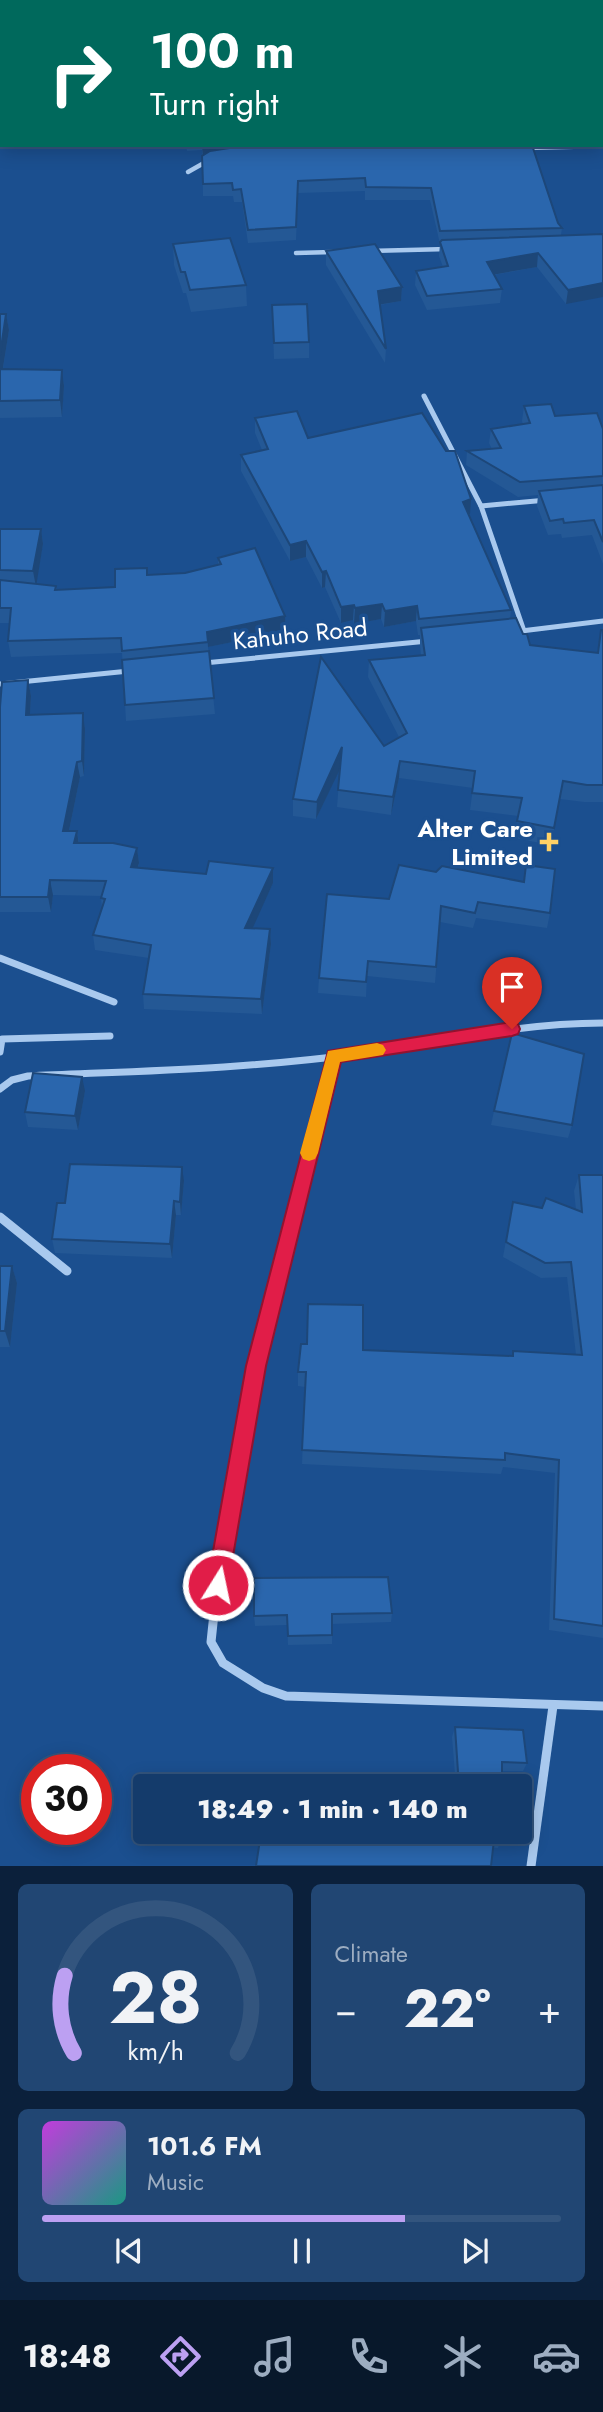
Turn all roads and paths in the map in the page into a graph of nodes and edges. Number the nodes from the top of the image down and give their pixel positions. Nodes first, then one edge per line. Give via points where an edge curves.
1 (562, 147) edge
2 (520, 148) edge
3 (220, 157) edge
4 (188, 172) dead end
5 (450, 249) edge
6 (366, 251) edge
7 (338, 252) edge
8 (296, 253) dead end
9 (424, 396) dead end
10 (549, 499) edge
11 (481, 506) junction
12 (603, 621) edge
13 (524, 631) junction
14 (510, 632) edge
15 (442, 639) edge
16 (193, 664) edge
17 (138, 670) edge
18 (0, 684) edge
19 (0, 958) edge
20 (114, 1002) dead end
21 (603, 1023) edge
22 (110, 1036) dead end
23 (1, 1039) edge
24 (0, 1052) edge
25 (334, 1056) junction
26 (0, 1089) edge
27 (0, 1217) edge
28 (67, 1271) dead end
29 (552, 1706) junction
30 (603, 1706) edge
31 (531, 1866) edge

1 - 2 street
3 - 4 street
5 - 6 street
7 - 8 street
9 - 11 street
10 - 11 street
11 - 13 street
12 - 13 street
13 - 14 street
15 - 16 street, Kahuho Road
17 - 18 street
19 - 20 street
21 - 25 street via 461,1035
22 - 23 street
23 - 24 street
25 - 26 street via 27,1076
25 - 29 street via 256,1366 211,1642 222,1663 286,1696
27 - 28 street
29 - 30 street
29 - 31 street

